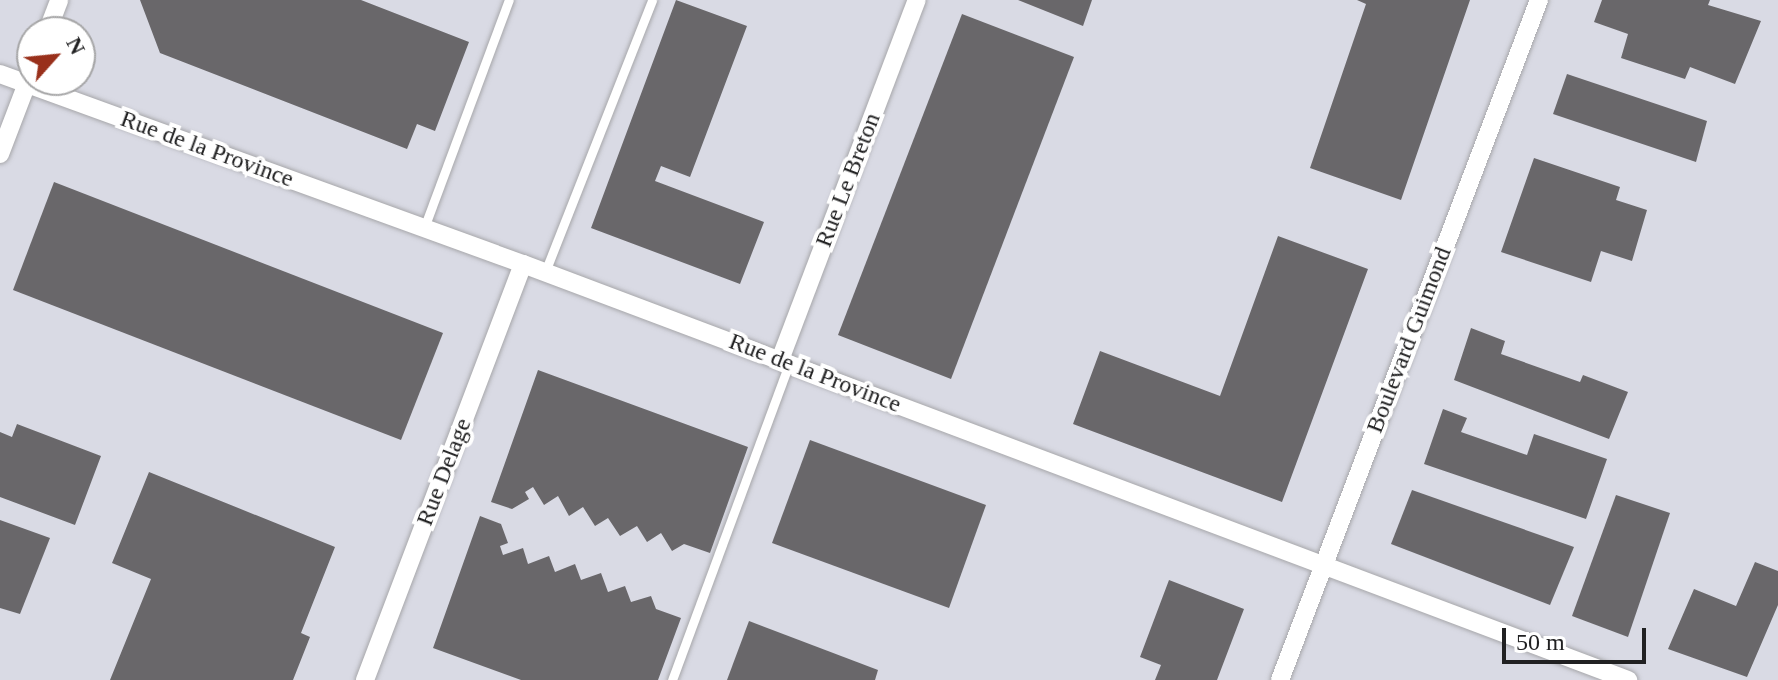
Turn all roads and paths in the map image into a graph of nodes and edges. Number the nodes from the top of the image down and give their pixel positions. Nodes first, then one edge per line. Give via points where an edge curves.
1 (509, 0) edge
2 (652, 0) edge
3 (917, 0) edge
4 (1539, 0) edge
5 (22, 96) edge
6 (79, 96) edge
7 (0, 154) edge
8 (424, 228) junction
9 (523, 264) junction
10 (545, 272) junction
11 (785, 362) junction
12 (1324, 564) junction
13 (365, 680) edge
14 (672, 680) edge
15 (1280, 680) edge
16 (1628, 680) edge

1 - 8 lane
2 - 10 lane
3 - 11 street, Rue Le Breton
4 - 12 street, Boulevard Guimond
5 - 7 street
6 - 8 street, Rue de la Province
8 - 9 street, Rue de la Province
9 - 10 street, Rue de la Province
9 - 13 street, Rue Delage
10 - 11 street, Rue de la Province
11 - 12 street, Rue de la Province
11 - 14 lane
12 - 15 street, Boulevard Guimond
12 - 16 street, Rue de la Province

